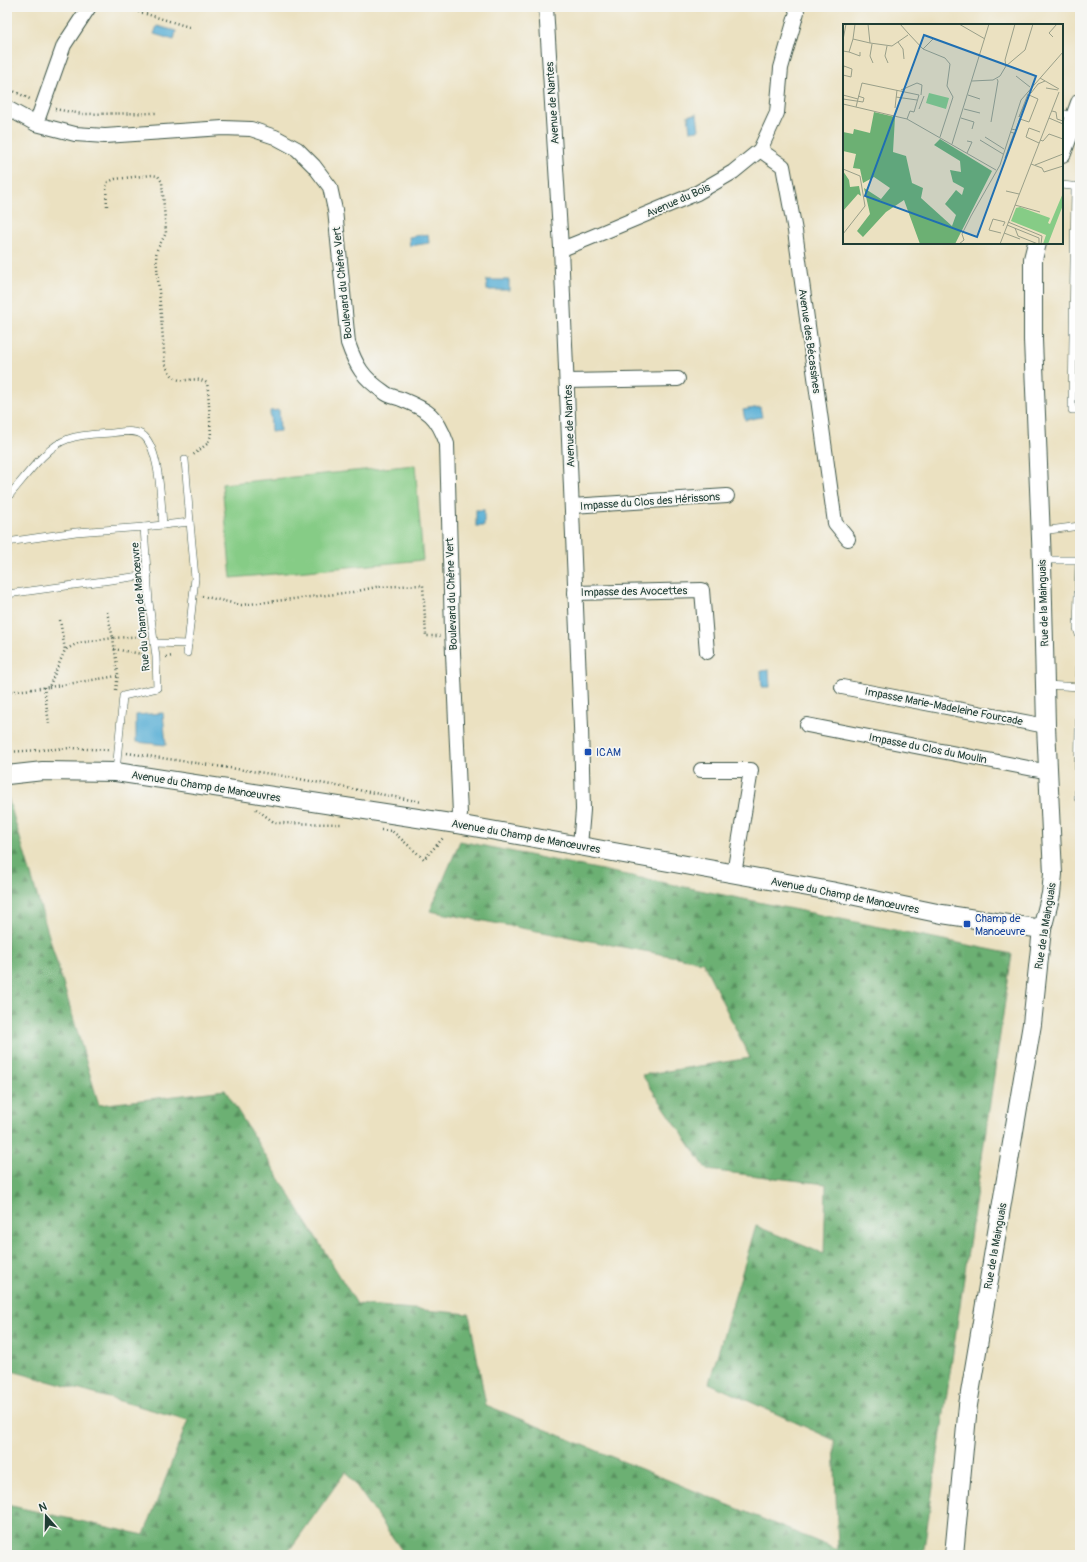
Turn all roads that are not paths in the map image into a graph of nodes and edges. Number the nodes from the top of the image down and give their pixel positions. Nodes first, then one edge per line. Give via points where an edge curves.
1 (89, 7) edge
2 (546, 7) edge
3 (798, 9) edge
4 (7, 108) edge
5 (1072, 111) edge
6 (36, 124) junction
7 (1063, 149) edge
8 (760, 150) junction
9 (1063, 185) edge
10 (1077, 186) edge
11 (1036, 244) edge
12 (561, 248) junction
13 (678, 378) dead end
14 (567, 380) junction
15 (1080, 410) edge
16 (185, 460) road end
17 (727, 496) dead end
18 (7, 498) edge
19 (572, 506) junction
20 (190, 522) junction
21 (163, 525) junction
22 (1080, 526) edge
23 (144, 527) junction
24 (1040, 531) junction
25 (848, 539) dead end
26 (7, 542) edge
27 (1042, 560) junction
28 (1079, 560) edge
29 (148, 575) junction
30 (575, 593) junction
31 (7, 594) edge
32 (1080, 638) edge
33 (154, 643) junction
34 (188, 644) junction
35 (707, 652) dead end
36 (187, 653) dead end
37 (1080, 658) edge
38 (1045, 685) junction
39 (842, 687) dead end
40 (1080, 687) edge
41 (807, 725) dead end
42 (1046, 726) junction
43 (702, 770) dead end
44 (116, 772) junction
45 (1049, 772) junction
46 (7, 775) edge
47 (1078, 798) dead end
48 (457, 824) junction
49 (580, 846) junction
50 (734, 874) junction
51 (1042, 929) junction
52 (954, 1555) edge

1 - 6 street via 64,45
2 - 12 street, Avenue de Nantes
3 - 8 street, Avenue du Bois via 781,68 777,113
4 - 6 street, Boulevard du Chêne Vert
5 - 7 street
6 - 48 street, Boulevard du Chêne Vert via 75,134 105,136 224,128 251,129 275,137 297,149 330,187 335,210 348,343 356,364 366,378 384,393 418,406 432,415 442,428 447,444 460,814
8 - 12 street, Avenue du Bois via 733,172 697,193
8 - 25 street, Avenue des Bécassines via 783,166 795,231 835,523
9 - 10 lane
10 - 15 lane via 1072,410
11 - 24 street, Rue de la Mainguais via 1033,259 1033,340
12 - 14 street, Avenue de Nantes
13 - 14 street
14 - 19 street, Avenue de Nantes
16 - 20 lane
17 - 19 street, Impasse du Clos des Hérissons
18 - 21 lane via 43,456 69,438 134,432 143,436 155,458
19 - 30 street, Avenue de Nantes
20 - 21 lane
20 - 34 lane via 195,578
21 - 23 lane
22 - 24 lane
23 - 26 lane, Rue du Champ de Manœuvre via 76,532
23 - 29 lane, Rue du Champ de Manœuvre
24 - 27 street, Rue de la Mainguais
27 - 28 lane
27 - 38 street, Rue de la Mainguais
28 - 32 lane via 1077,628
29 - 31 lane
29 - 33 lane, Rue du Champ de Manœuvre
30 - 35 street, Impasse des Avocettes via 702,590
30 - 49 street, Avenue de Nantes via 583,810
33 - 34 lane
33 - 44 lane, Rue du Champ de Manœuvre via 157,688 123,696
34 - 36 lane
37 - 40 lane
38 - 40 lane
38 - 42 street, Rue de la Mainguais
39 - 42 street, Impasse Marie-Madeleine Fourcade
40 - 47 lane
41 - 45 street, Impasse du Clos du Moulin
42 - 45 street, Rue de la Mainguais
43 - 50 street via 751,770
44 - 46 street, Avenue du Champ de Manœuvres via 43,771
44 - 48 street, Avenue du Champ de Manœuvres
45 - 51 street, Rue de la Mainguais via 1053,874
48 - 49 street, Avenue du Champ de Manœuvres
49 - 50 street, Avenue du Champ de Manœuvres
50 - 51 street, Avenue du Champ de Manœuvres via 942,914
51 - 52 street, Rue de la Mainguais via 1032,1024 968,1405

